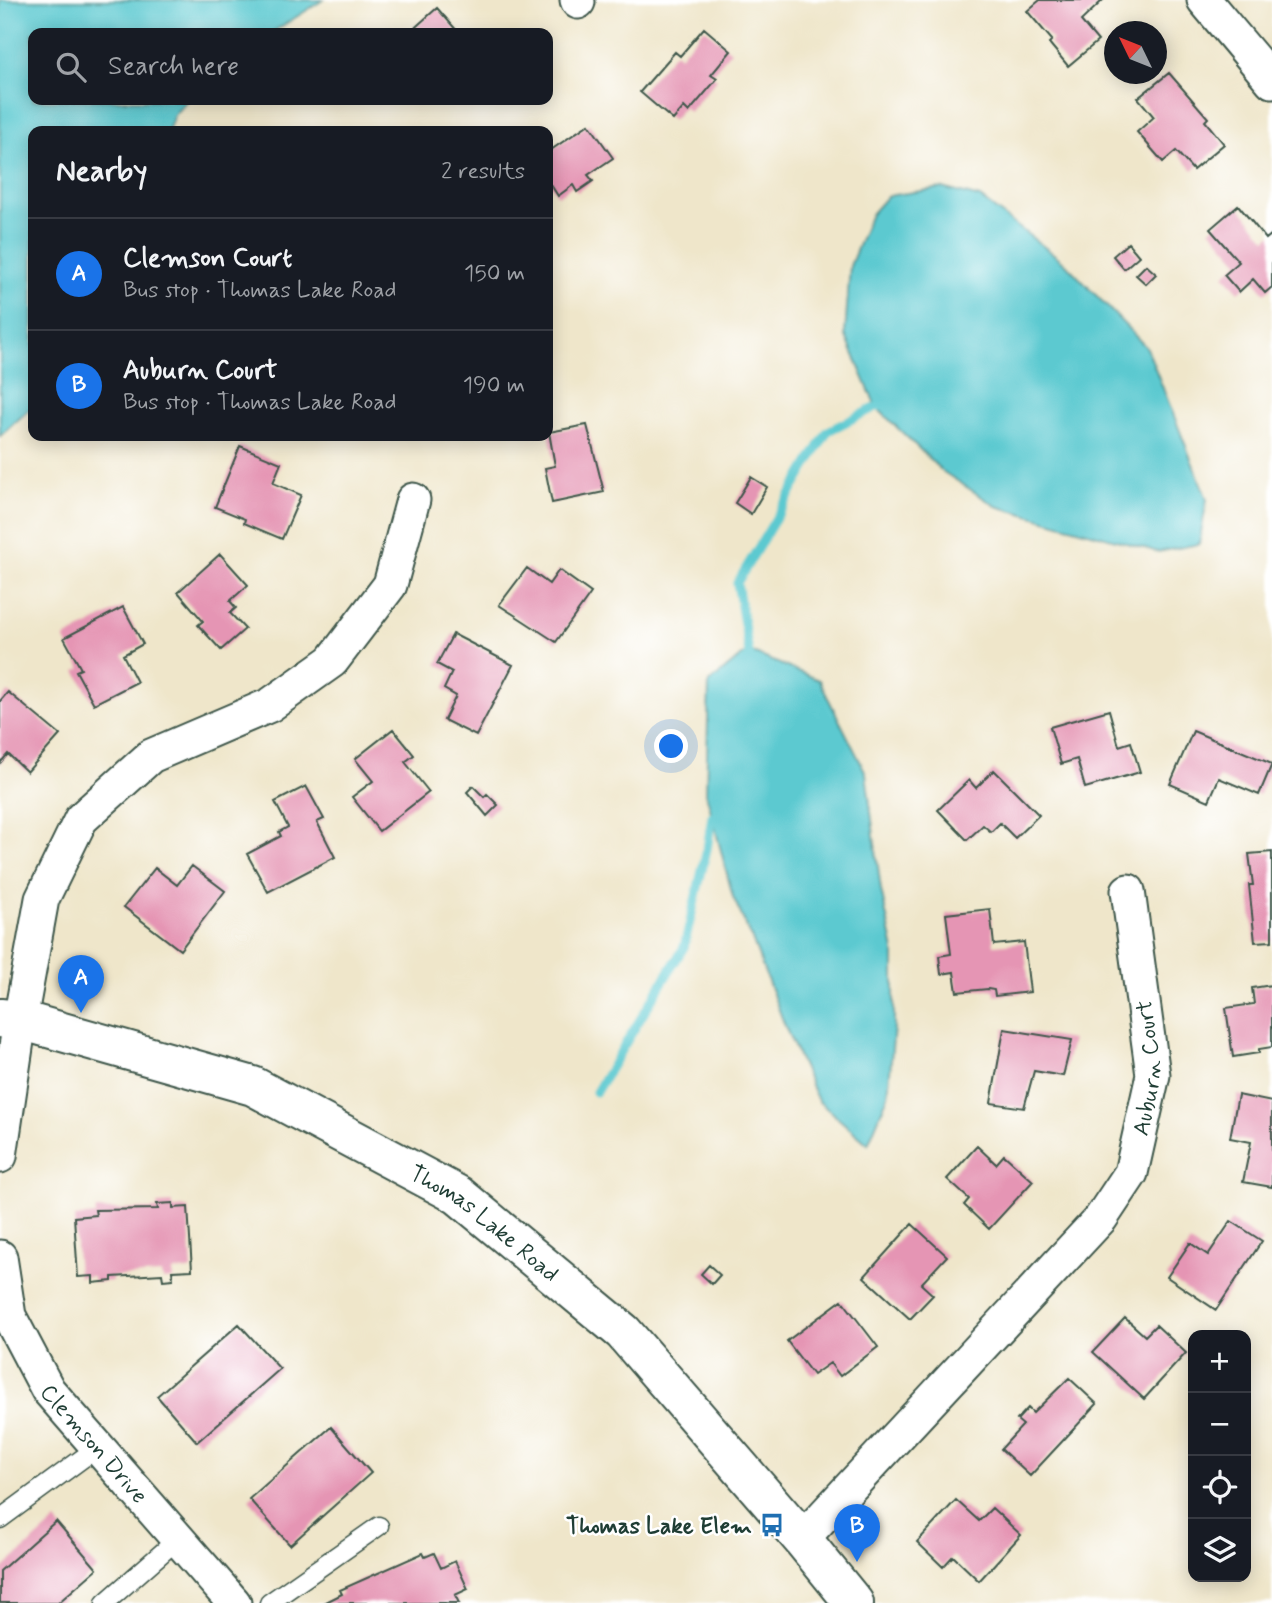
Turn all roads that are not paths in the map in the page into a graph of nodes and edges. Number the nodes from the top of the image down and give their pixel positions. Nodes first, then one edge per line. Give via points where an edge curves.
1 (1203, 0) edge
2 (1272, 81) edge
3 (413, 500) dead end
4 (1128, 891) dead end
5 (10, 1019) edge
6 (1, 1140) edge
7 (0, 1257) edge
8 (98, 1447) junction
9 (0, 1520) edge
10 (379, 1526) dead end
11 (179, 1538) junction
12 (802, 1539) junction
13 (105, 1603) edge
14 (234, 1603) edge
15 (269, 1603) edge
16 (854, 1603) edge

1 - 2 street
3 - 5 street via 390,585 332,661 270,705 151,756 81,819 42,900
4 - 12 street, Auburn Court via 1153,1075 1131,1173 1101,1218
5 - 6 street
5 - 12 street, Thomas Lake Road via 253,1086 458,1195 623,1332
7 - 8 street, Clemson Drive via 9,1316 48,1390
8 - 9 lane
8 - 11 street, Clemson Drive
10 - 15 lane
11 - 13 lane
11 - 14 street, Clemson Drive
12 - 16 street, Thomas Lake Road

